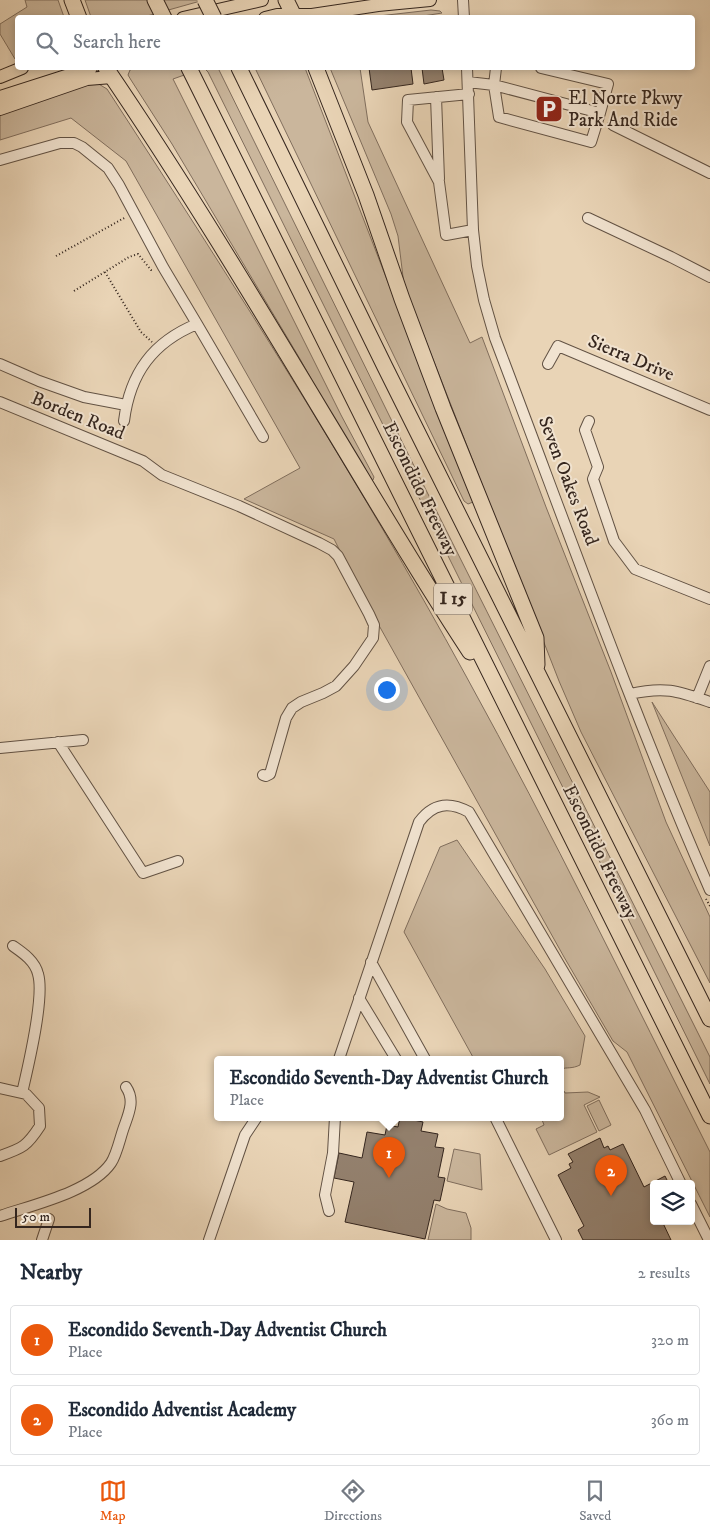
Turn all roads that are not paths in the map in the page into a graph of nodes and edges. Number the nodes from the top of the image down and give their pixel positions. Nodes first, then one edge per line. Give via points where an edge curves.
1 (72, 0) edge
2 (155, 0) edge
3 (205, 0) edge
4 (262, 0) edge
5 (286, 0) edge
6 (430, 0) edge
7 (463, 0) edge
8 (78, 15) edge
9 (162, 15) edge
10 (195, 15) edge
11 (212, 15) edge
12 (294, 15) edge
13 (312, 15) edge
14 (464, 15) edge
15 (17, 70) edge
16 (85, 70) edge
17 (190, 70) edge
18 (240, 70) edge
19 (317, 70) edge
20 (467, 70) edge
21 (496, 70) edge
22 (549, 70) edge
23 (109, 72) edge
24 (0, 77) edge
25 (468, 82) junction
26 (494, 84) junction
27 (469, 94) junction
28 (0, 97) edge
29 (436, 97) junction
30 (0, 109) edge
31 (600, 113) junction
32 (614, 125) dead end
33 (0, 160) edge
34 (710, 173) edge
35 (439, 182) junction
36 (588, 218) dead end
37 (473, 230) junction
38 (710, 277) edge
39 (198, 324) junction
40 (0, 364) edge
41 (548, 364) dead end
42 (0, 402) edge
43 (126, 404) junction
44 (710, 410) edge
45 (589, 420) dead end
46 (124, 421) dead end
47 (263, 438) dead end
48 (710, 599) edge
49 (710, 666) edge
50 (537, 672) junction
51 (630, 694) junction
52 (697, 698) junction
53 (710, 702) edge
54 (506, 708) junction
55 (83, 740) dead end
56 (58, 742) junction
57 (0, 748) edge
58 (263, 775) dead end
59 (178, 861) dead end
60 (710, 890) edge
61 (13, 946) dead end
62 (371, 962) junction
63 (359, 998) junction
64 (710, 1019) edge
65 (340, 1056) edge
66 (394, 1056) edge
67 (423, 1056) edge
68 (126, 1087) dead end
69 (0, 1088) edge
70 (22, 1093) junction
71 (710, 1116) edge
72 (255, 1121) edge
73 (335, 1121) edge
74 (497, 1121) edge
75 (0, 1156) edge
76 (679, 1180) edge
77 (328, 1211) dead end
78 (695, 1212) edge
79 (0, 1216) edge
80 (49, 1219) dead end
81 (42, 1240) edge
82 (209, 1240) edge
83 (556, 1240) edge
84 (709, 1240) edge

1 - 8 highway
2 - 9 highway
3 - 11 highway, bridge
4 - 10 main road
5 - 12 highway
6 - 13 main road
7 - 14 street
15 - 24 main road
16 - 28 main road
17 - 54 highway, Escondido Freeway / I 15
18 - 50 highway, Escondido Freeway / I 15
19 - 50 highway via 366,194 443,408 536,638
20 - 25 street, Seven Oakes Road
21 - 26 street
22 - 31 street via 608,84
23 - 30 main road
23 - 54 highway via 178,176 391,529
25 - 26 street
25 - 27 street, Seven Oakes Road
26 - 31 street
26 - 31 street via 499,117 590,142
27 - 29 street
27 - 37 street, Seven Oakes Road
29 - 35 street
29 - 35 street via 408,100 408,122
32 - 34 street
33 - 39 street via 74,143 108,168
35 - 37 street via 446,234
36 - 38 street
37 - 51 street, Seven Oakes Road via 477,266 495,338
39 - 43 street via 182,330 157,347 135,377
39 - 47 street
40 - 43 street via 84,397
41 - 44 street, Sierra Drive via 558,346
42 - 58 street, Borden Road via 239,506 332,550 344,564 374,625 373,638 368,649 336,686 292,708 286,718 270,774
43 - 46 street
45 - 48 street via 585,430 598,467 593,479 614,541 635,569
49 - 52 street
50 - 64 highway, Escondido Freeway / I 15
51 - 52 street via 650,689 676,691
51 - 60 street, Seven Oakes Road
52 - 53 street
54 - 71 highway, Escondido Freeway / I 15
55 - 56 street
56 - 57 street
56 - 59 street via 143,873
61 - 70 street via 28,956 38,974 40,993
62 - 63 street
62 - 67 street
62 - 76 street via 419,822 437,807 450,804 469,812 645,1110
63 - 65 street
63 - 66 street
68 - 79 street via 130,1092 131,1107 111,1163 99,1176 70,1192
69 - 70 street
70 - 75 street via 38,1108 40,1126 29,1143
72 - 82 street via 246,1135
73 - 77 street via 325,1195
74 - 83 street
78 - 84 street
80 - 81 street

